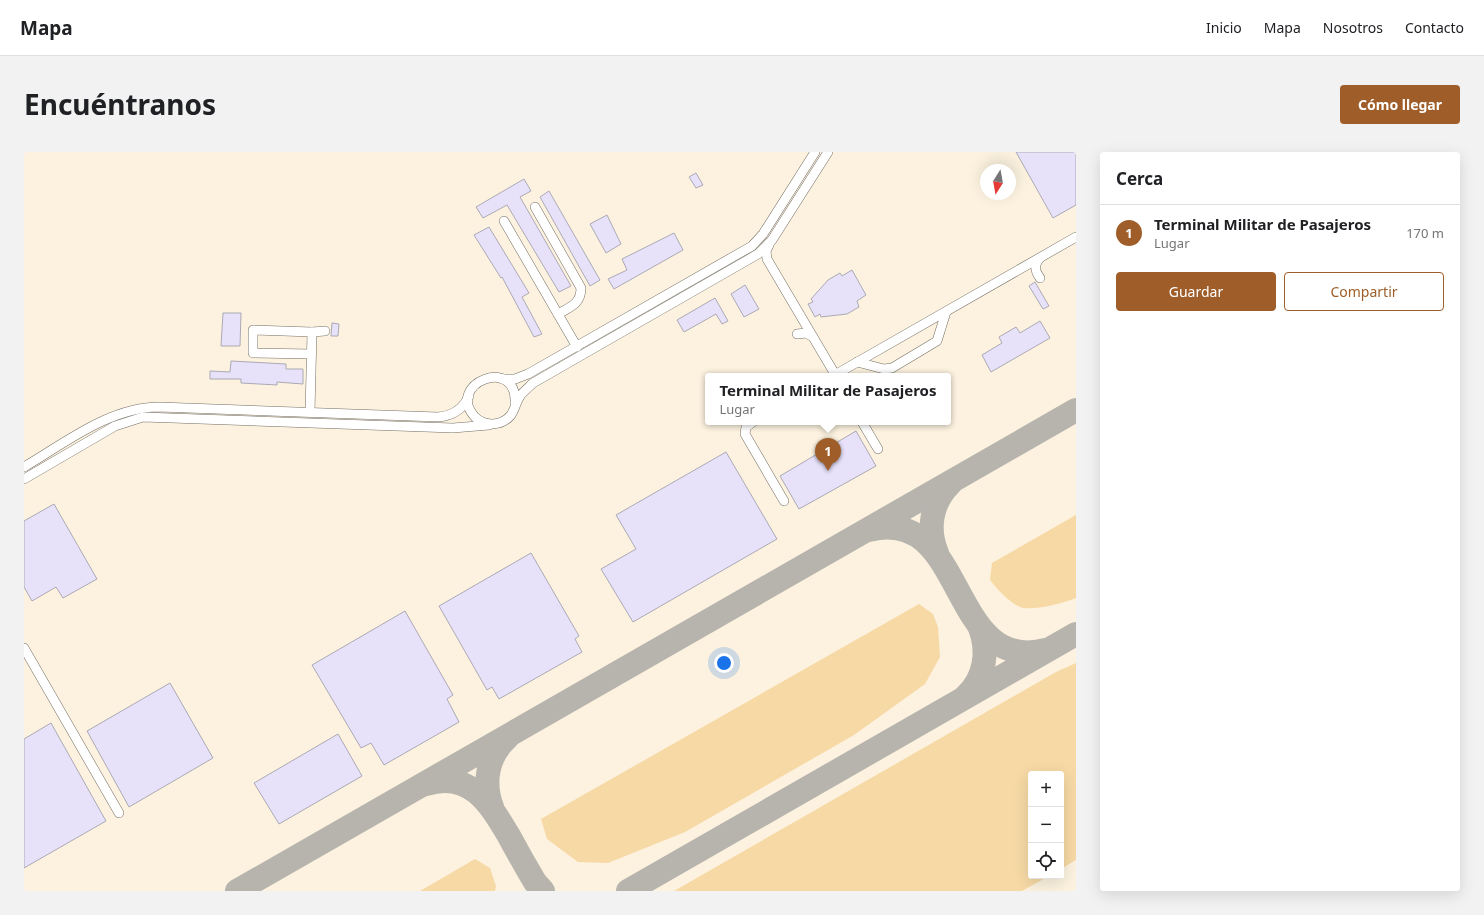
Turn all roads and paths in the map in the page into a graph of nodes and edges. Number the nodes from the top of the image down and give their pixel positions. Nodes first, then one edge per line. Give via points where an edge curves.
1 (815, 152) edge
2 (828, 152) edge
3 (535, 206) dead end
4 (504, 221) dead end
5 (1076, 237) edge
6 (770, 244) junction
7 (737, 254) junction
8 (753, 257) junction
9 (1040, 258) junction
10 (768, 259) junction
11 (742, 264) junction
12 (1022, 268) junction
13 (946, 312) junction
14 (558, 314) junction
15 (932, 320) junction
16 (941, 326) junction
17 (325, 331) dead end
18 (312, 332) junction
19 (576, 347) junction
20 (312, 354) junction
21 (873, 354) junction
22 (857, 362) junction
23 (872, 365) junction
24 (833, 373) edge
25 (840, 373) edge
26 (498, 378) junction
27 (469, 396) junction
28 (515, 404) junction
29 (310, 412) junction
30 (495, 424) junction
31 (749, 425) edge
32 (864, 425) edge
33 (878, 449) dead end
34 (24, 467) edge
35 (24, 479) edge
36 (784, 501) dead end
37 (24, 648) edge
38 (119, 814) dead end

1 - 7 street via 763,234 752,246
2 - 6 street
3 - 14 street via 581,288 581,297 577,302
4 - 14 street
5 - 9 street
6 - 8 street
6 - 10 street via 766,251
7 - 11 street
7 - 19 street
8 - 10 street
8 - 11 street
9 - 12 street
9 - 12 street via 1035,265 1038,275 1030,268
10 - 24 street
11 - 28 street via 534,383
12 - 13 street
13 - 15 street
13 - 16 street
14 - 19 street
15 - 16 street via 938,321
15 - 21 street
16 - 23 street via 936,342 892,368 884,369
17 - 18 street
18 - 20 street
18 - 20 street via 253,330 253,353
19 - 26 street via 524,376
20 - 29 street
21 - 22 street
21 - 23 street via 869,360
22 - 23 street
22 - 25 street
26 - 27 street via 480,380
26 - 28 street via 512,388
27 - 29 street via 460,408 444,416
27 - 30 street via 470,408 477,419
28 - 30 street via 514,410 506,420
29 - 34 street via 159,407 131,410 112,416
30 - 35 street via 453,428 143,417 115,426
31 - 36 street via 745,434
32 - 33 street
37 - 38 street

